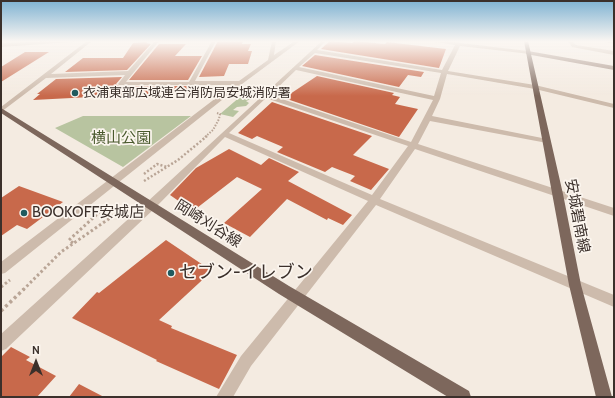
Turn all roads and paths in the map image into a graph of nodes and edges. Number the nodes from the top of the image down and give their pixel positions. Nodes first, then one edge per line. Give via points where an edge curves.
1 (67, 60) edge
2 (142, 60) edge
3 (204, 60) edge
4 (271, 60) edge
5 (304, 60) edge
6 (365, 60) edge
7 (450, 60) edge
8 (529, 60) edge
9 (566, 60) edge
10 (295, 68) junction
11 (614, 68) edge
12 (130, 73) junction
13 (444, 73) junction
14 (46, 76) junction
15 (192, 82) junction
16 (240, 83) junction
17 (535, 87) junction
18 (266, 96) junction
19 (437, 99) junction
20 (614, 106) edge
21 (217, 109) dead end
22 (1, 110) edge
23 (428, 118) junction
24 (224, 134) junction
25 (547, 141) junction
26 (413, 146) junction
27 (167, 167) junction
28 (144, 174) dead end
29 (144, 181) dead end
30 (113, 182) junction
31 (558, 194) junction
32 (374, 200) junction
33 (106, 206) dead end
34 (150, 206) junction
35 (123, 209) dead end
36 (614, 212) edge
37 (73, 243) junction
38 (1, 269) edge
39 (575, 285) junction
40 (296, 298) junction
41 (614, 302) edge
42 (1, 311) edge
43 (1, 344) edge
44 (224, 397) edge
45 (463, 397) edge
46 (604, 397) edge

1 - 14 street
2 - 12 street
3 - 15 street
4 - 16 street
5 - 10 street
6 - 13 street
7 - 13 street
8 - 17 main road, 安城碧南線
9 - 11 street
10 - 18 street
10 - 19 street
12 - 14 street
12 - 15 street via 121,84
13 - 17 street
13 - 19 street
14 - 22 street
15 - 16 street
16 - 30 street
17 - 20 street
17 - 25 main road, 安城碧南線
18 - 24 street
18 - 26 street
19 - 23 street
21 - 27 path via 213,112 220,114 219,119 212,130
22 - 30 main road, 岡崎刈谷線
23 - 25 street
23 - 26 street
24 - 32 street
24 - 34 street
25 - 31 main road, 安城碧南線
26 - 31 street
26 - 32 street
27 - 28 path via 157,164
27 - 29 path
30 - 34 main road, 岡崎刈谷線
30 - 38 street
31 - 36 street
31 - 39 main road, 安城碧南線
32 - 39 street
32 - 40 street
33 - 37 path via 69,240
34 - 40 main road, 岡崎刈谷線
34 - 43 street
35 - 37 path
37 - 42 path
39 - 41 street
39 - 46 main road, 安城碧南線
40 - 44 street via 246,361
40 - 45 main road, 岡崎刈谷線

